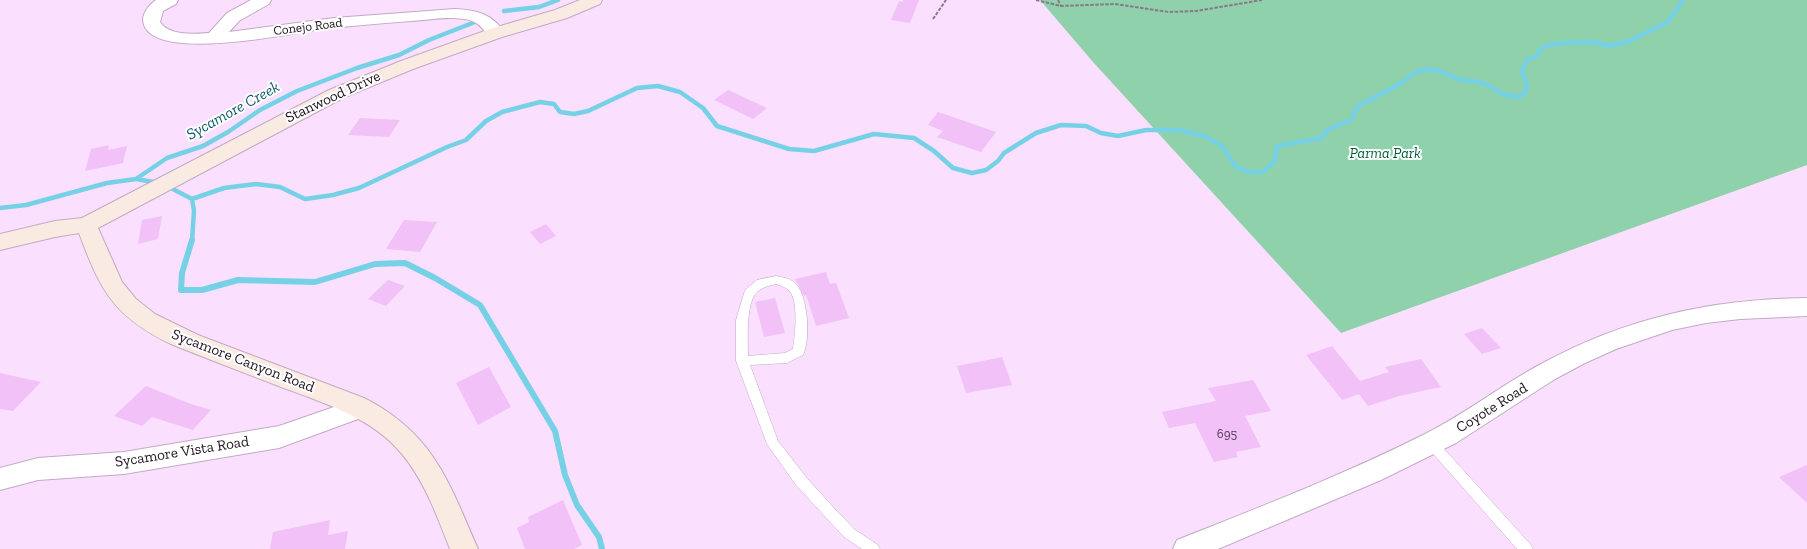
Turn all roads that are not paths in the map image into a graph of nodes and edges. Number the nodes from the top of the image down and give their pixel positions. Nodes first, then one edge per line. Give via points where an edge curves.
1 (170, 0) edge
2 (263, 0) edge
3 (594, 0) edge
4 (496, 32) junction
5 (215, 37) junction
6 (86, 225) junction
7 (0, 242) edge
8 (1807, 307) edge
9 (742, 362) junction
10 (360, 408) junction
11 (1432, 444) junction
12 (0, 479) edge
13 (464, 549) edge
14 (873, 549) edge
15 (1187, 549) edge
16 (1526, 549) edge

1 - 5 street, Conejo Road via 154,10 151,16 154,28 170,36 182,38
2 - 5 street via 233,17
3 - 4 main road, Stanwood Drive via 562,14
4 - 5 street, Conejo Road via 482,18 461,14 379,18
4 - 6 main road, Stanwood Drive via 382,74 336,94
6 - 7 main road via 55,228
6 - 10 main road, Sycamore Canyon Road via 105,271 117,292 130,307 151,323 188,341
8 - 11 street, Coyote Road via 1720,313 1666,323 1622,336 1547,372 1469,424
9 - 9 lane via 742,320 749,293 762,283 776,280 789,284 797,293 802,325 799,352 786,358
9 - 14 lane via 773,444 828,511 849,533
10 - 12 street, Sycamore Vista Road via 279,437 124,463 38,469
10 - 13 main road, Sycamore Canyon Road via 390,426 425,465
11 - 15 street, Coyote Road
11 - 16 lane

